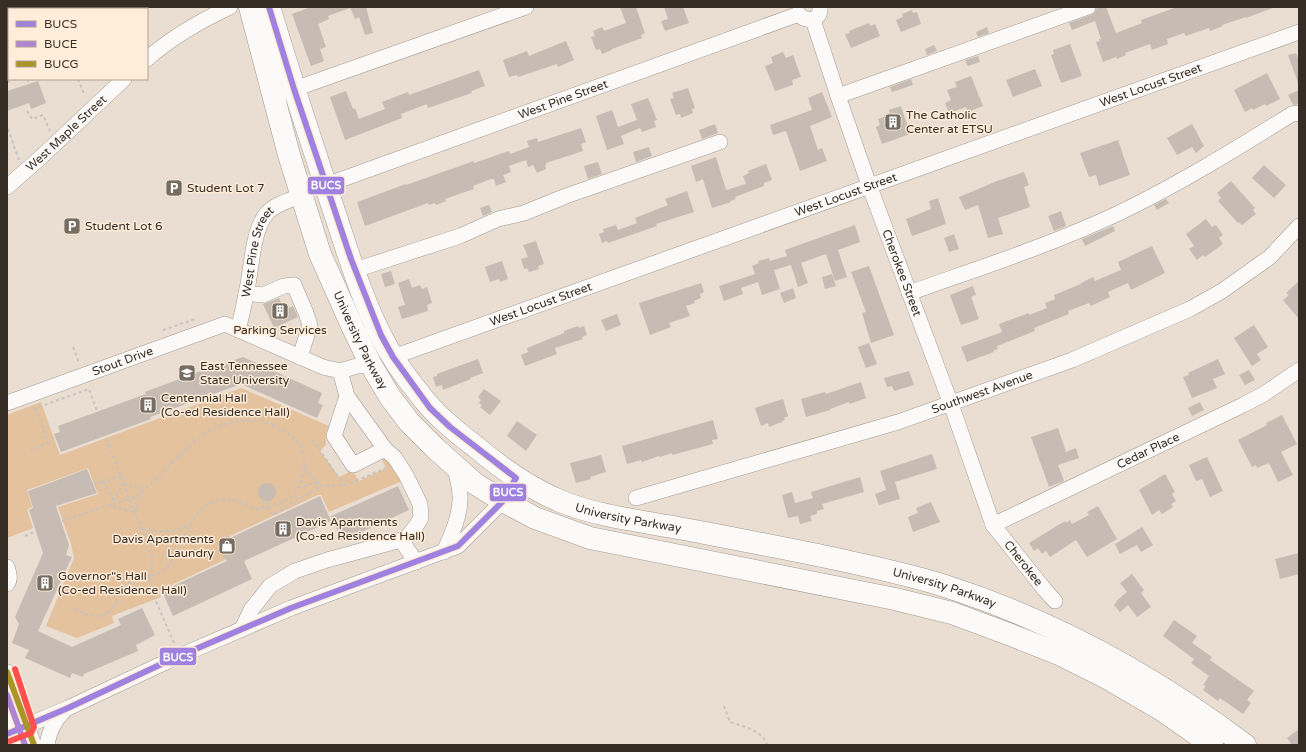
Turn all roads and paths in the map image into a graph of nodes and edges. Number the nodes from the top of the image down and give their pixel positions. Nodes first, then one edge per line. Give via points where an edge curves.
1 (230, 7) edge
2 (250, 7) edge
3 (269, 7) edge
4 (526, 7) edge
5 (1088, 7) edge
6 (808, 12) edge
7 (1299, 32) edge
8 (148, 58) edge
9 (27, 80) edge
10 (78, 80) edge
11 (123, 80) edge
12 (28, 84) dead end
13 (294, 89) junction
14 (274, 96) junction
15 (838, 96) junction
16 (87, 100) dead end
17 (27, 111) dead end
18 (1299, 113) edge
19 (8, 129) dead end
20 (51, 134) dead end
21 (720, 142) dead end
22 (20, 162) dead end
23 (326, 185) junction
24 (869, 185) junction
25 (7, 187) edge
26 (302, 194) junction
27 (1299, 226) edge
28 (355, 270) junction
29 (909, 293) junction
30 (246, 294) junction
31 (238, 330) junction
32 (73, 347) dead end
33 (300, 357) junction
34 (393, 357) junction
35 (80, 365) dead end
36 (371, 365) junction
37 (1299, 370) edge
38 (340, 371) junction
39 (347, 396) junction
40 (31, 399) junction
41 (7, 403) edge
42 (951, 404) junction
43 (97, 411) dead end
44 (7, 412) edge
45 (106, 437) dead end
46 (385, 449) junction
47 (30, 451) dead end
48 (455, 467) junction
49 (304, 468) junction
50 (121, 476) junction
51 (516, 478) junction
52 (104, 481) junction
53 (346, 481) dead end
54 (94, 484) dead end
55 (123, 484) junction
56 (320, 485) junction
57 (298, 488) junction
58 (144, 490) junction
59 (636, 498) dead end
60 (113, 500) junction
61 (129, 500) junction
62 (503, 501) junction
63 (110, 506) junction
64 (270, 506) junction
65 (263, 508) junction
66 (135, 512) junction
67 (62, 521) dead end
68 (192, 523) junction
69 (993, 525) junction
70 (142, 529) junction
71 (34, 532) dead end
72 (25, 536) dead end
73 (401, 540) junction
74 (444, 552) junction
75 (811, 554) junction
76 (416, 562) junction
77 (7, 567) edge
78 (150, 578) junction
79 (806, 581) junction
80 (7, 584) edge
81 (1055, 601) dead end
82 (74, 609) dead end
83 (242, 629) junction
84 (174, 643) dead end
85 (7, 672) edge
86 (724, 706) dead end
87 (7, 707) edge
88 (68, 708) junction
89 (17, 734) edge
90 (34, 745) edge
91 (46, 745) edge
92 (767, 745) edge
93 (1212, 745) edge
94 (1245, 745) edge

1 - 8 street via 184,31
2 - 14 highway, University Parkway
3 - 13 highway, University Parkway
4 - 13 street
5 - 15 street
6 - 15 street, Cherokee Street
6 - 23 street, West Pine Street
7 - 24 street, West Locust Street
9 - 12 path
10 - 16 path
11 - 25 street, West Maple Street
13 - 14 street
13 - 23 highway, University Parkway
14 - 26 highway, University Parkway
15 - 24 street, Cherokee Street
17 - 20 path via 32,119 43,115
18 - 29 street via 1292,114 1165,190 1118,213 1062,237
19 - 22 path
21 - 28 street via 573,193 524,213 498,219 460,236
23 - 26 highway
23 - 28 highway, University Parkway
24 - 29 street, Cherokee Street
24 - 34 street, West Locust Street
26 - 30 street, West Pine Street via 274,207 266,214 255,244
26 - 36 highway, University Parkway via 320,254
27 - 42 street, Southwest Avenue via 1270,257 1222,291 1190,309 1072,360
28 - 34 highway, University Parkway via 381,335
29 - 42 street, Cherokee Street
30 - 31 street, West Pine Street
30 - 33 street via 263,295 284,286 294,285 310,325
31 - 33 street
31 - 40 street, Stout Drive via 152,355
32 - 35 path
33 - 38 street
34 - 36 highway
34 - 51 highway, University Parkway via 430,408 450,427
36 - 38 street
36 - 48 highway, University Parkway via 409,422
37 - 69 street, Cedar Place via 1243,405
38 - 39 street
39 - 46 street
39 - 46 street via 334,436 353,465
40 - 41 street, Stout Drive
40 - 44 street, Stout Drive
42 - 59 street, Southwest Avenue via 898,422
42 - 69 street, Cherokee Street
43 - 47 path via 89,389 36,408 48,443
45 - 50 path
46 - 73 street via 395,458 406,475 420,504 421,518 408,536
48 - 62 highway, University Parkway via 474,483
48 - 74 street via 460,491 460,509
49 - 56 path
49 - 57 path
49 - 58 path via 300,443 282,430 257,420 237,421 218,426 197,439
50 - 52 path
50 - 55 path
51 - 62 highway
51 - 75 highway, University Parkway via 554,498 591,512
52 - 54 path
52 - 60 path
53 - 56 path via 346,486
55 - 58 path
55 - 60 path
55 - 61 path
56 - 57 path via 309,484
56 - 64 path via 273,515
57 - 64 path via 289,499
58 - 61 path
58 - 66 path
60 - 63 path
61 - 63 path
61 - 66 path
62 - 74 street via 458,546
62 - 79 highway, University Parkway via 535,518 590,538
63 - 66 path
63 - 67 path
64 - 65 path
64 - 65 path via 268,502 263,502
65 - 68 path via 220,500 204,507
66 - 70 path
68 - 70 path via 165,532
68 - 78 path via 168,566 163,572
69 - 81 street, Cherokee
70 - 78 path via 152,555
71 - 72 path
73 - 76 street
73 - 83 street via 327,560 295,572 270,586 251,610
74 - 76 street
75 - 79 highway
75 - 94 highway, University Parkway via 944,586 1081,641 1195,708
76 - 83 street
77 - 80 street
78 - 82 path via 127,585 110,612 103,615 86,614
78 - 84 path via 151,590
79 - 93 highway, University Parkway via 952,613 1011,634 1107,678 1162,710
83 - 88 street
85 - 89 street
86 - 92 path via 730,722 757,732
87 - 89 street
88 - 89 street
88 - 91 street via 56,720
89 - 90 street

